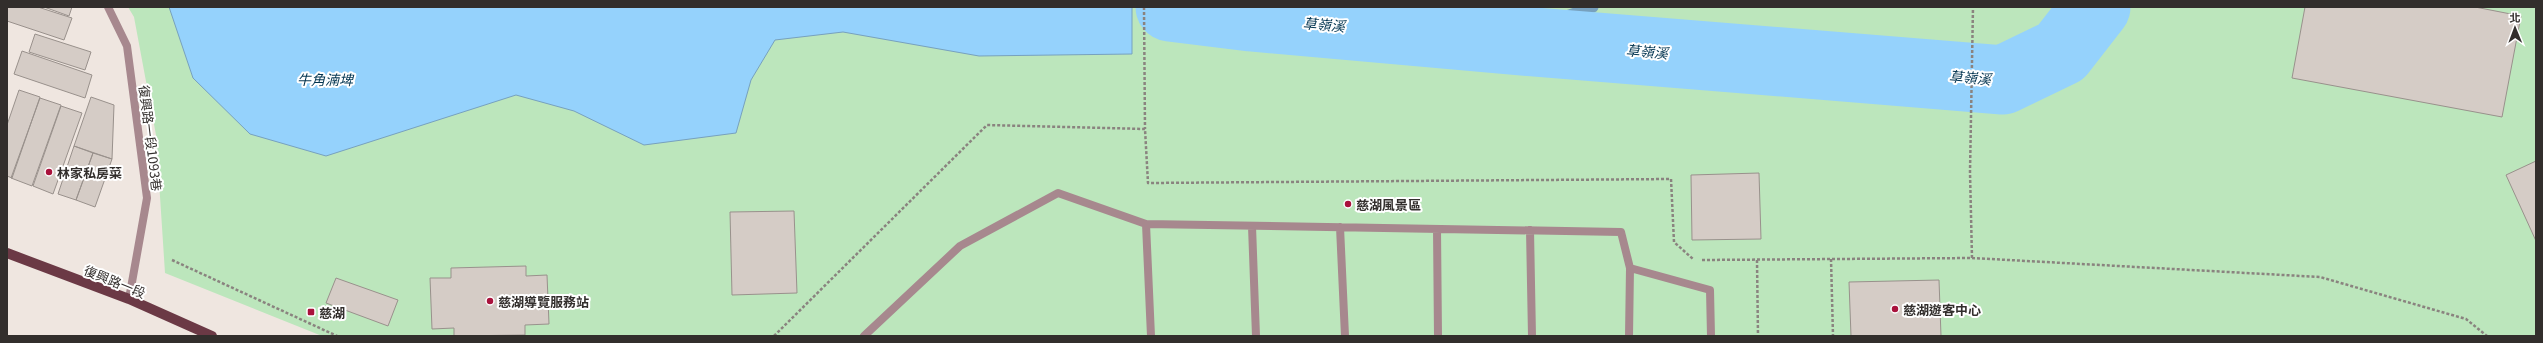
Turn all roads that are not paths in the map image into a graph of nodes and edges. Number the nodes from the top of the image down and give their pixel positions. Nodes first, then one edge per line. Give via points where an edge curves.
1 (108, 7) edge
2 (1146, 224) junction
3 (1252, 226) junction
4 (1340, 227) junction
5 (1436, 229) junction
6 (1530, 230) junction
7 (7, 253) edge
8 (1630, 268) junction
9 (129, 299) junction
10 (212, 336) edge
11 (864, 336) edge
12 (1151, 336) edge
13 (1256, 336) edge
14 (1345, 336) edge
15 (1438, 336) edge
16 (1532, 336) edge
17 (1629, 336) edge
18 (1711, 336) edge

1 - 9 street, 復興路一段1093巷 via 127,46 147,198
2 - 3 street
2 - 11 street via 1058,193 960,246
2 - 12 street
3 - 4 street
3 - 13 street
4 - 5 street
4 - 14 street
5 - 6 street
5 - 15 street
6 - 8 street via 1621,232
6 - 16 street
7 - 9 main road, 復興路一段
8 - 17 street
8 - 18 street via 1710,290
9 - 10 main road, 復興路一段

